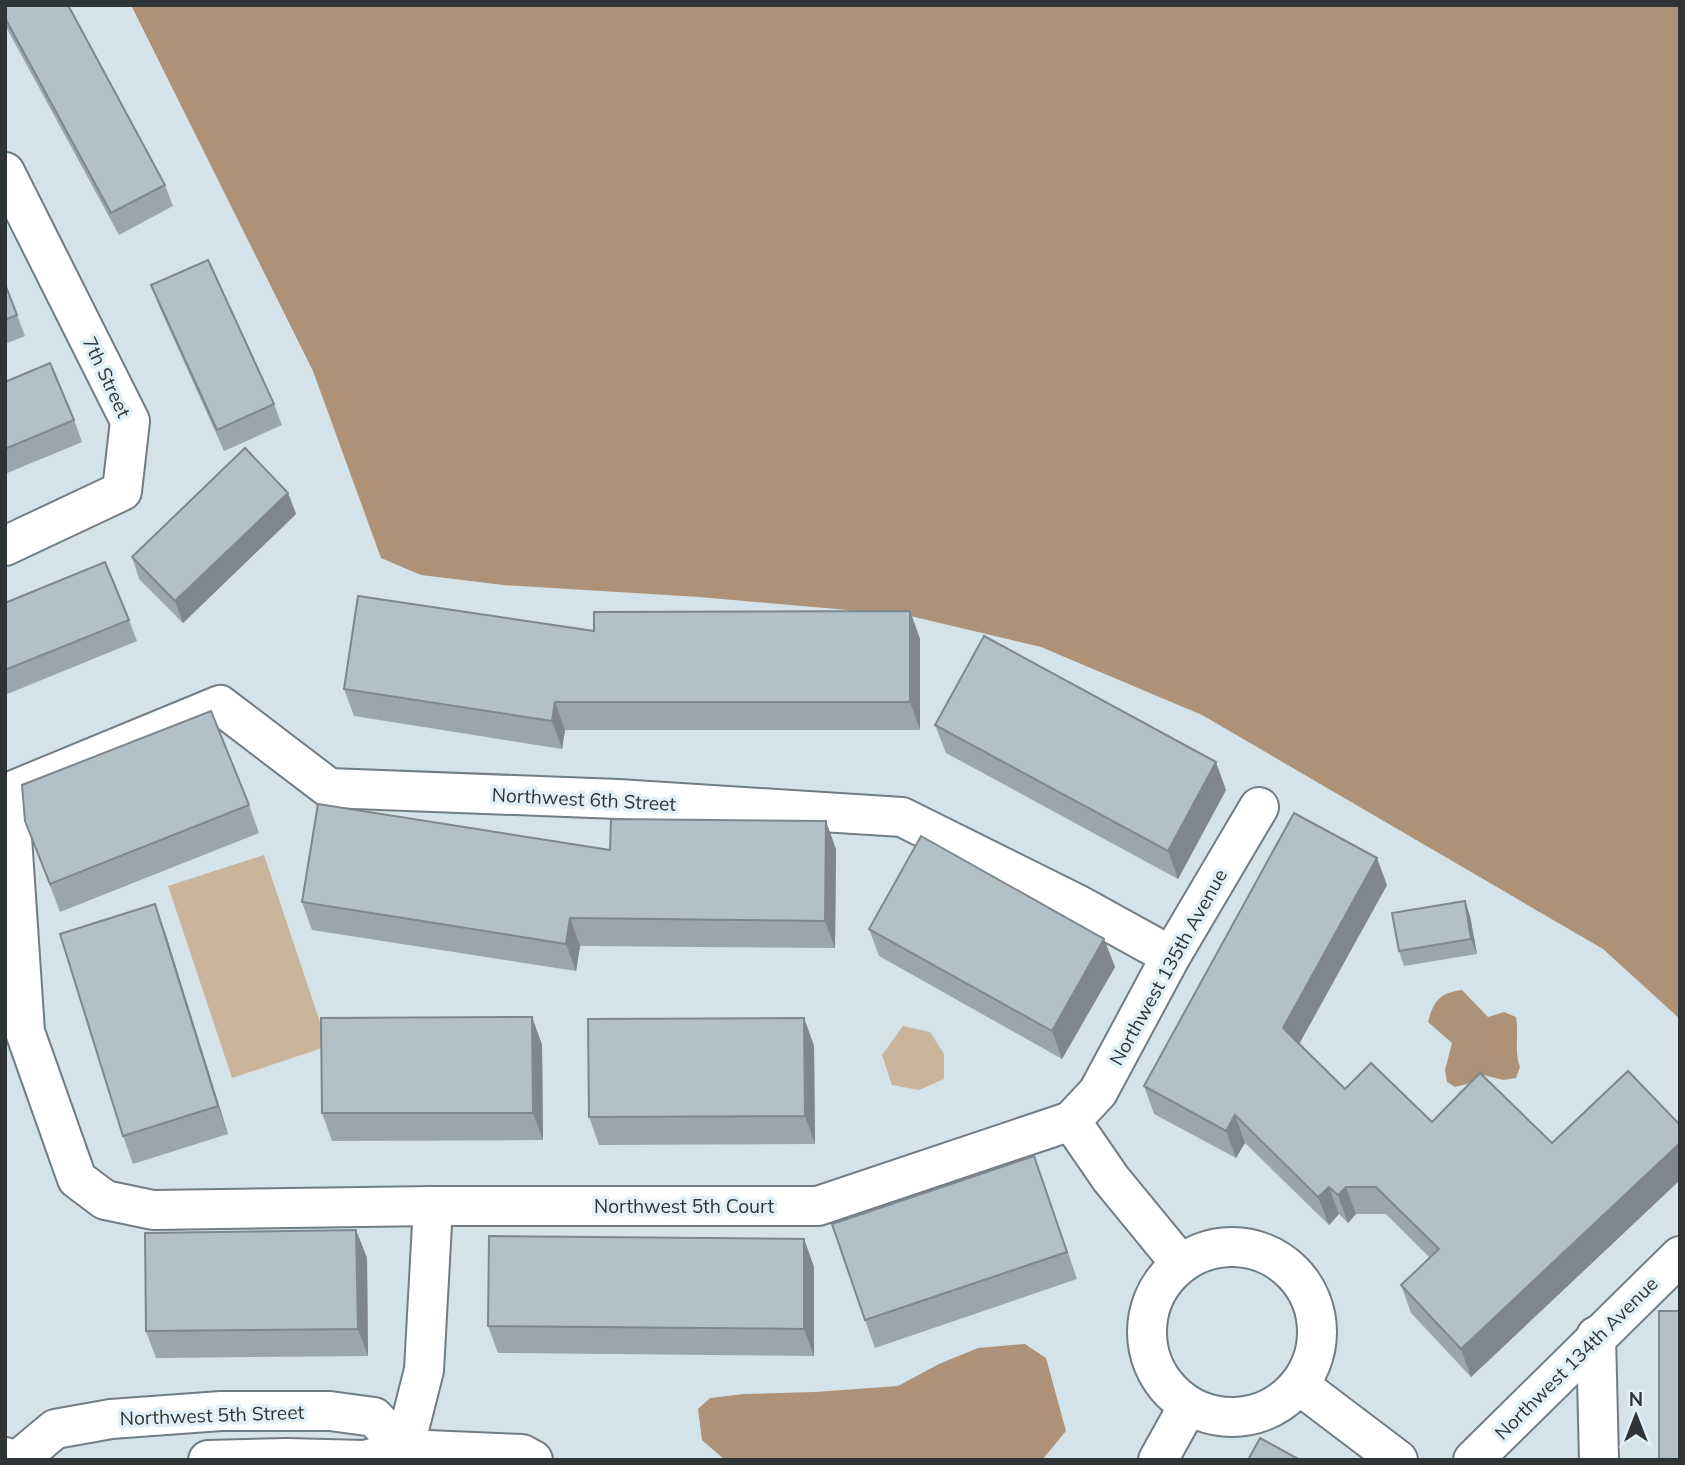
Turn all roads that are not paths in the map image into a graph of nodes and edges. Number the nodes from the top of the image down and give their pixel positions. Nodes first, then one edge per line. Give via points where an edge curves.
1 (9, 186) edge
2 (5, 546) edge
3 (1259, 807) dead end
4 (1171, 956) junction
5 (1071, 1121) junction
6 (105, 1200) joint
7 (433, 1206) junction
8 (1680, 1256) edge
9 (1180, 1263) junction
10 (1596, 1336) junction
11 (1299, 1385) junction
12 (1188, 1406) junction
13 (285, 1410) junction
14 (404, 1454) edge
15 (286, 1458) junction
16 (18, 1460) edge
17 (208, 1460) edge
18 (533, 1460) edge
19 (1158, 1460) edge
20 (1398, 1460) edge
21 (1473, 1460) edge
22 (1599, 1460) edge

1 - 2 street, 7th Street via 130,421 122,491
3 - 4 street, Northwest 135th Avenue
4 - 5 street, Northwest 135th Avenue via 1098,1092
4 - 6 street, Northwest 6th Street via 902,817 618,799 329,788 220,705 9,792 25,1032 77,1179
5 - 7 street, Northwest 5th Court via 818,1206
5 - 9 street via 1111,1179
6 - 7 street, Northwest 5th Court via 153,1210
7 - 14 street via 424,1370
8 - 10 street, Northwest 134th Avenue
9 - 11 street via 1205,1250 1231,1246 1259,1250 1283,1263 1302,1282 1314,1307 1318,1334 1313,1361
9 - 12 street via 1161,1283 1149,1308 1145,1336 1151,1364 1166,1387
10 - 21 street, Northwest 134th Avenue
10 - 22 street
11 - 12 street via 1281,1402 1259,1413 1211,1415
11 - 20 street
12 - 19 street
13 - 14 street, Northwest 5th Street via 330,1410 374,1417
13 - 15 street
13 - 16 street, Northwest 5th Street via 111,1419 55,1429
14 - 15 street via 365,1460
14 - 18 street via 522,1454
15 - 17 street

